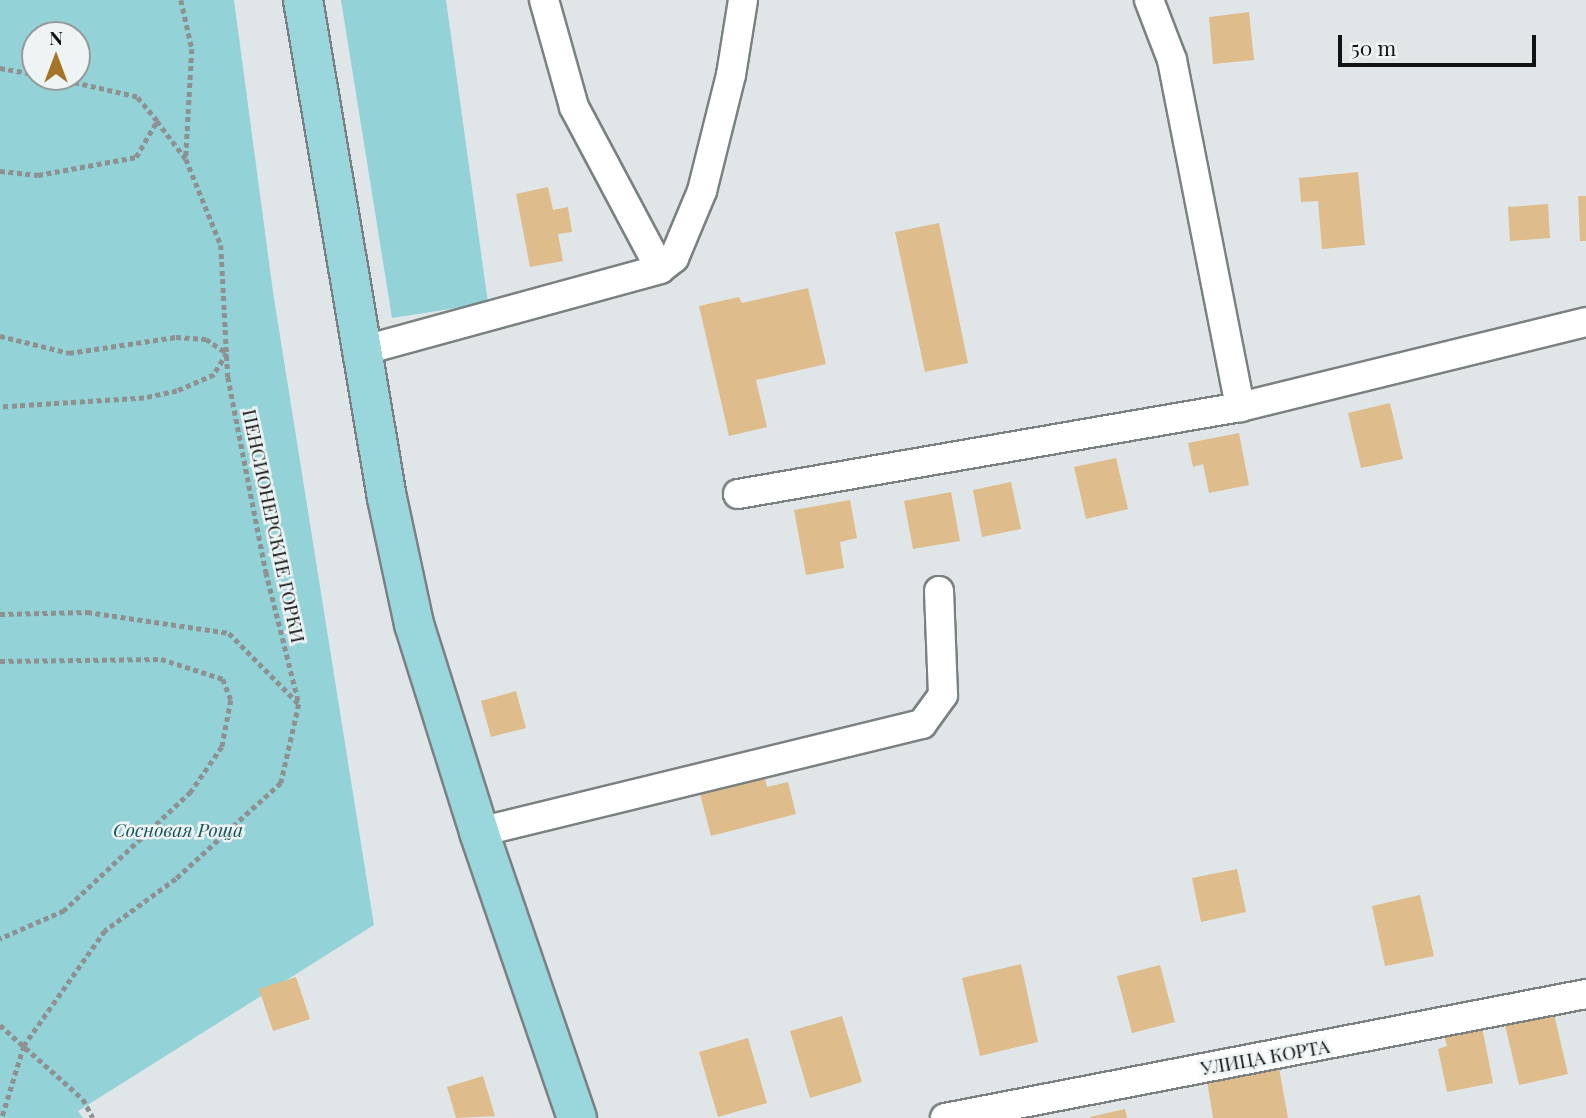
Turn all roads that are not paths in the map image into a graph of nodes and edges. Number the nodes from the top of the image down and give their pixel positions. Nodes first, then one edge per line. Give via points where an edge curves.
1 (303, 0) edge
2 (544, 0) edge
3 (743, 0) edge
4 (1149, 0) edge
5 (660, 270) junction
6 (1586, 322) edge
7 (361, 351) junction
8 (1240, 407) junction
9 (738, 494) dead end
10 (939, 591) dead end
11 (479, 832) junction
12 (1586, 994) edge
13 (577, 1118) edge
14 (945, 1118) edge

1 - 7 main road
2 - 5 street via 574,107
3 - 5 street via 731,75 702,191 685,242
4 - 8 street via 1172,60
5 - 7 street
6 - 8 street
7 - 11 main road via 414,624
8 - 9 street
10 - 11 street via 943,695 922,724
11 - 13 main road
12 - 14 street, УЛИЦА КОРТА

